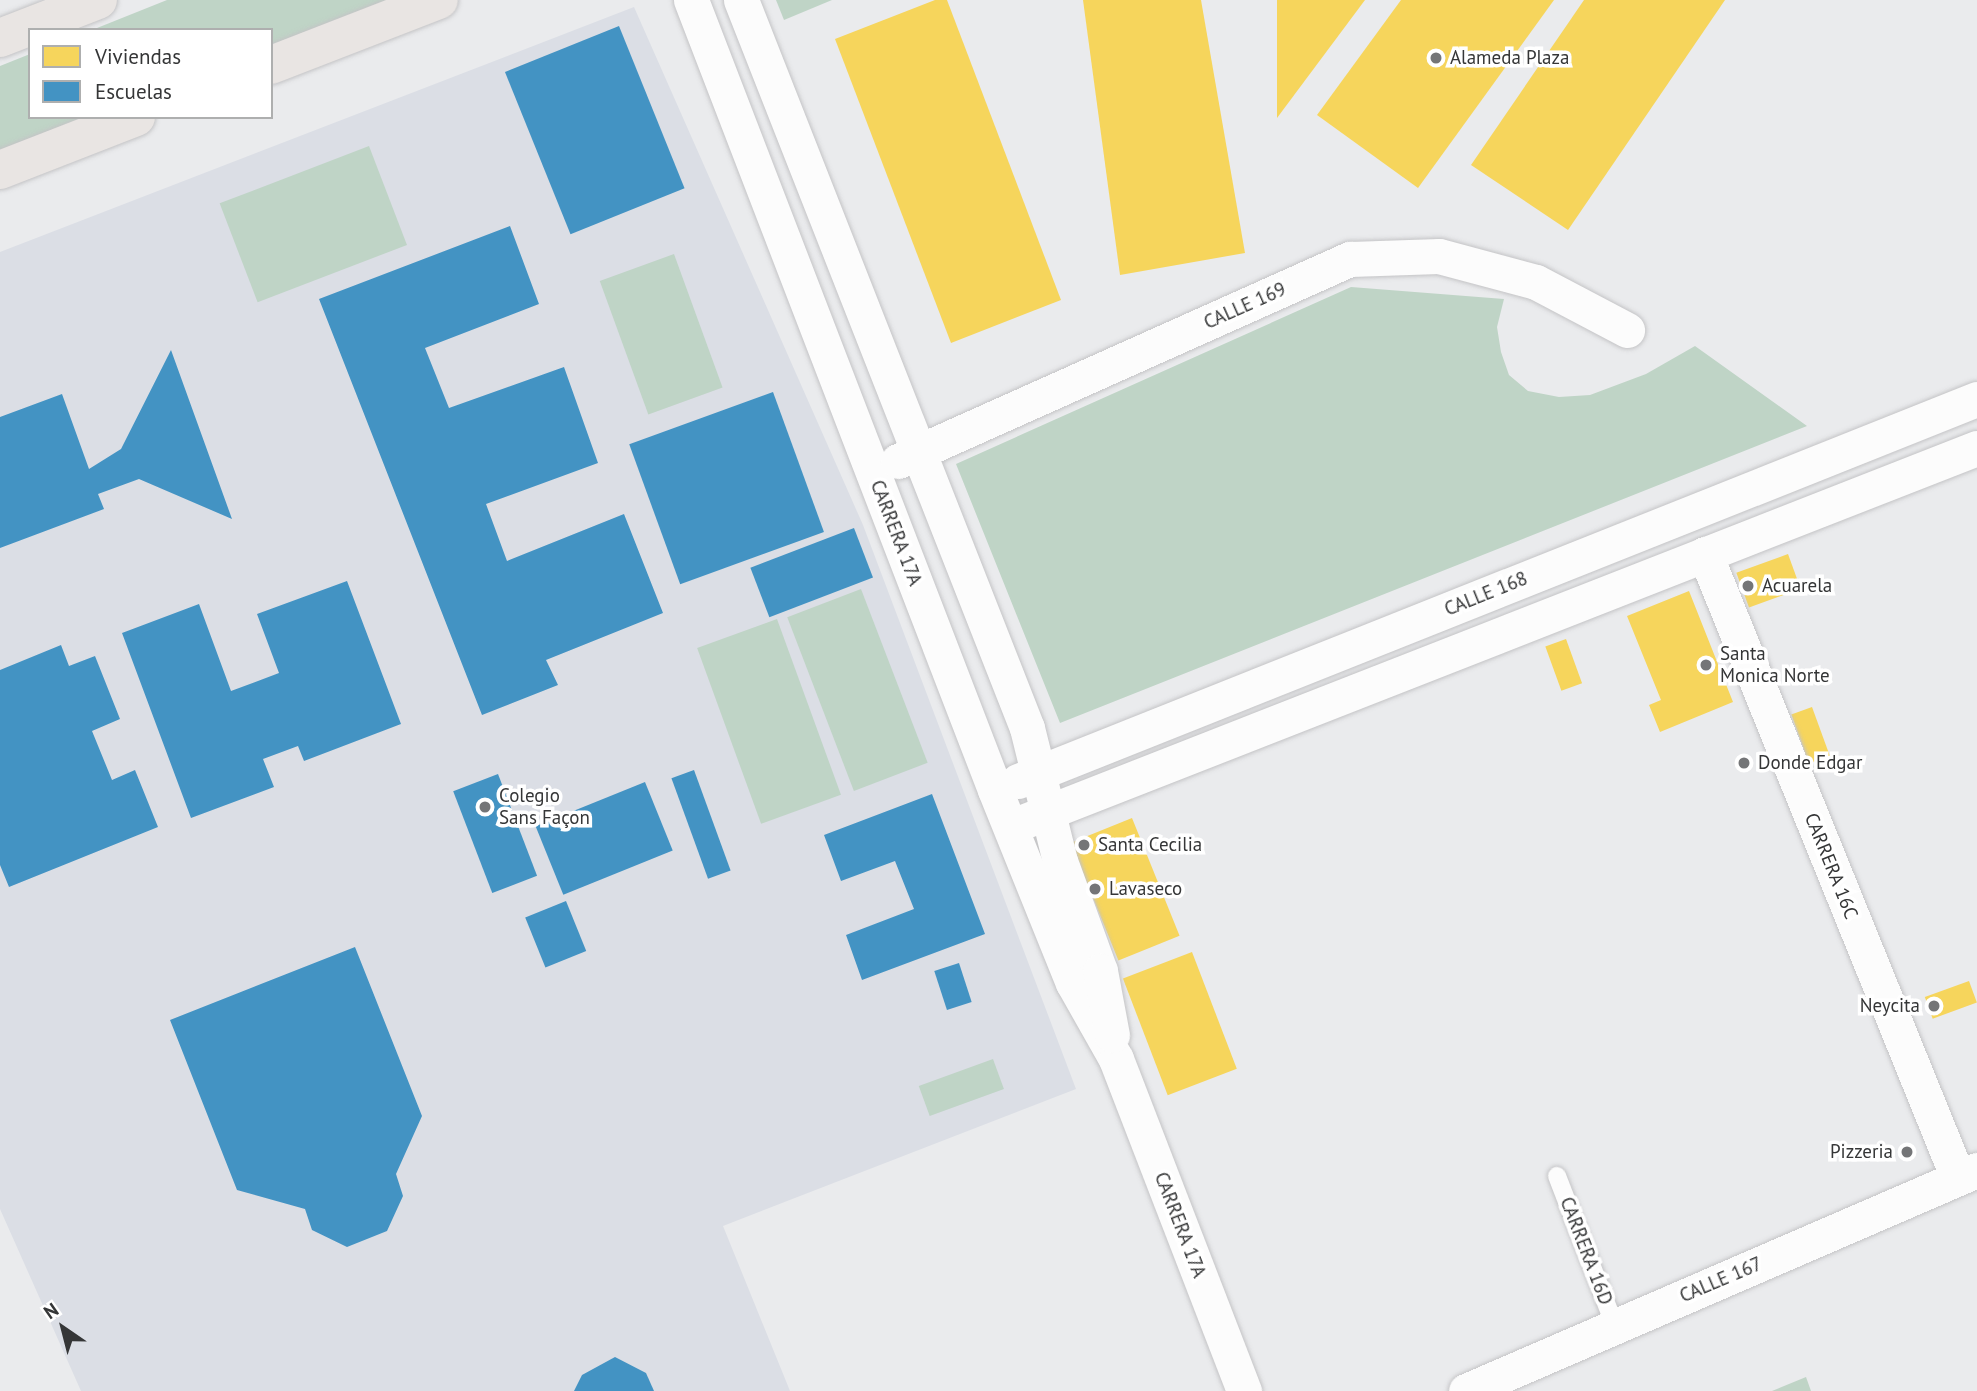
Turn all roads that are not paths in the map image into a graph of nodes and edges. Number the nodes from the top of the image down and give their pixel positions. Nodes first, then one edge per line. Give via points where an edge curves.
1 (97, 0) edge
2 (439, 0) edge
3 (691, 0) edge
4 (741, 0) edge
5 (0, 38) edge
6 (273, 64) edge
7 (131, 119) edge
8 (0, 170) edge
9 (1627, 330) dead end
10 (1977, 399) edge
11 (1977, 448) edge
12 (919, 453) junction
13 (873, 472) junction
14 (1705, 554) junction
15 (1038, 773) junction
16 (995, 790) junction
17 (1048, 813) junction
18 (1010, 826) junction
19 (1116, 1059) junction
20 (1968, 1174) edge
21 (1557, 1176) dead end
22 (1615, 1326) junction
23 (1538, 1377) edge
24 (1244, 1391) edge
25 (1465, 1391) edge

1 - 5 main road
2 - 6 main road
3 - 13 street, CARRERA 17A
4 - 12 street, CARRERA 17A
7 - 8 main road
9 - 12 street, CALLE 169 via 1536,282 1439,256 1350,259
10 - 15 street, CALLE 168
11 - 14 street
12 - 13 street, CALLE 169
12 - 15 street, CARRERA 17A via 1027,729
13 - 16 street, CARRERA 17A
14 - 17 street
14 - 20 street, CARRERA 16C
15 - 16 street, CALLE 168
15 - 17 street, CARRERA 17A
16 - 18 street, CARRERA 17A
17 - 18 street
17 - 19 street, CARRERA 17A via 1060,861 1100,971
18 - 19 street, CARRERA 17A via 1073,983
19 - 24 street, CARRERA 17A
20 - 22 street, CALLE 167
21 - 22 lane, CARRERA 16D
22 - 23 street, CALLE 167
23 - 25 street, CALLE 167

